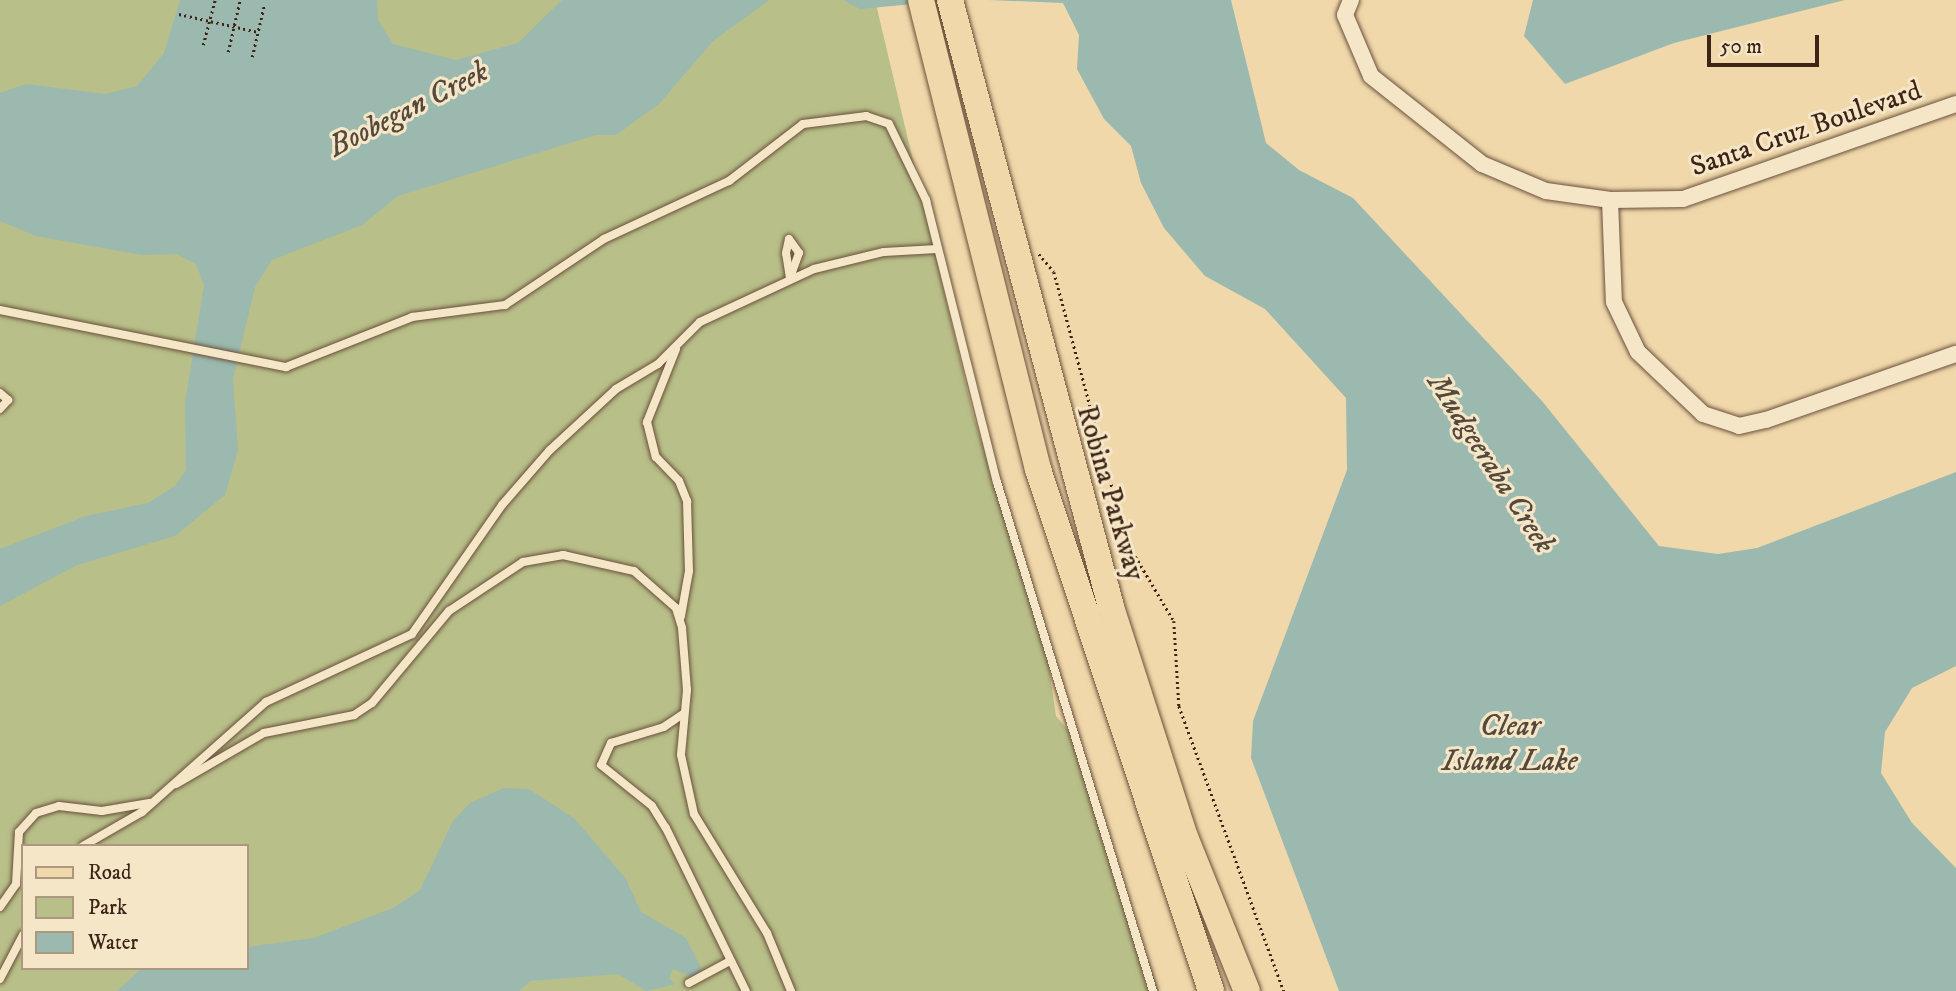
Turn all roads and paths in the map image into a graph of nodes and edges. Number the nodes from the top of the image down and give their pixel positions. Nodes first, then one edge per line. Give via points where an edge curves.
1 (215, 0) edge
2 (240, 0) edge
3 (1351, 0) edge
4 (264, 6) dead end
5 (923, 9) edge
6 (952, 9) edge
7 (179, 14) dead end
8 (210, 20) junction
9 (233, 26) junction
10 (258, 32) junction
11 (204, 45) dead end
12 (228, 52) dead end
13 (252, 57) dead end
14 (1956, 104) edge
15 (1610, 200) junction
16 (1032, 246) dead end
17 (937, 249) junction
18 (0, 310) edge
19 (678, 346) junction
20 (1956, 354) edge
21 (658, 364) junction
22 (670, 369) junction
23 (0, 393) edge
24 (0, 409) edge
25 (684, 594) junction
26 (666, 598) junction
27 (682, 629) junction
28 (684, 711) junction
29 (669, 725) junction
30 (681, 742) junction
31 (168, 790) junction
32 (152, 803) junction
33 (86, 844) edge
34 (0, 907) edge
35 (21, 939) edge
36 (730, 961) junction
37 (0, 979) edge
38 (690, 983) dead end
39 (746, 991) edge
40 (791, 991) edge
41 (1153, 991) edge
42 (1210, 991) edge
43 (1247, 991) edge
44 (1284, 991) edge

1 - 8 path
2 - 9 path
3 - 15 street, Santa Cruz Boulevard via 1345,15 1371,76 1482,164 1546,191
4 - 10 path
5 - 42 main road via 1038,469
6 - 43 main road, Robina Parkway via 1107,595 1185,837
7 - 8 path
8 - 9 path
8 - 11 path
9 - 10 path
9 - 12 path
10 - 13 path
14 - 15 street, Santa Cruz Boulevard via 1732,187 1683,199
15 - 20 street via 1614,302 1638,352 1703,414 1739,426 1766,420
16 - 44 path via 1054,272 1127,542 1174,621 1179,706
17 - 18 lane via 926,200 888,124 866,116 815,120 729,181 604,239 505,306 412,317 286,367 253,364
17 - 19 lane via 884,252 790,278 700,322
17 - 41 lane via 997,482
19 - 21 lane
19 - 22 lane
21 - 22 lane via 666,362
21 - 31 lane via 616,389 550,450 502,505 412,634 266,702 206,748
22 - 25 lane via 647,422 647,440 687,501
23 - 24 lane via 8,400
25 - 26 lane via 674,602
25 - 27 lane
26 - 27 lane
26 - 31 lane via 634,570 595,559 523,562 449,611 372,704 354,715 264,733
27 - 28 lane
28 - 29 lane
28 - 30 lane
29 - 30 lane via 679,727
29 - 36 lane via 611,743 601,765 652,806
30 - 40 lane via 695,814 767,933
31 - 32 lane
32 - 33 lane
32 - 34 lane via 102,811 59,806 36,813 19,832 16,884
35 - 37 lane
36 - 38 lane
36 - 39 lane

